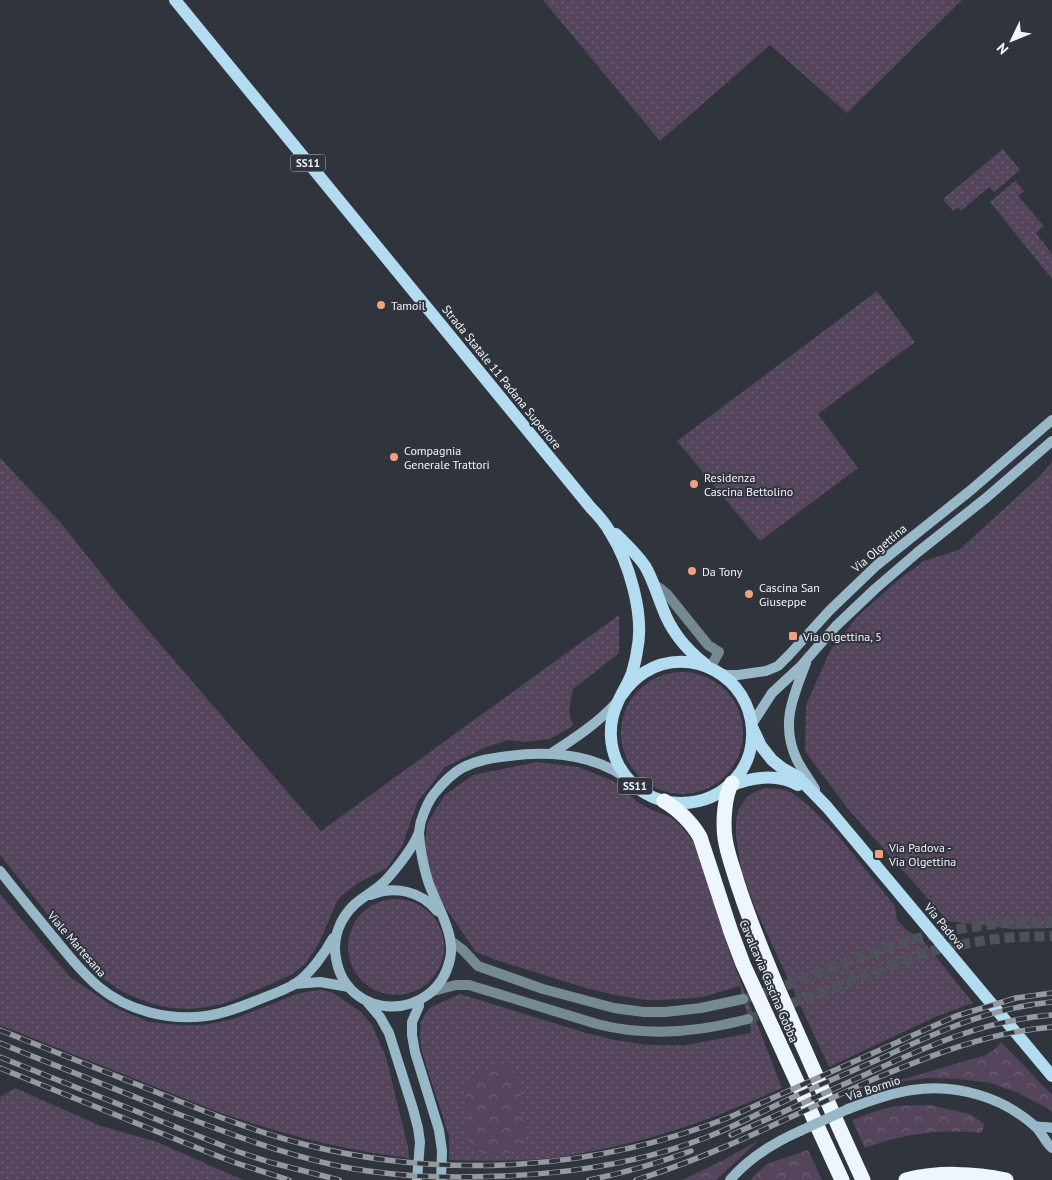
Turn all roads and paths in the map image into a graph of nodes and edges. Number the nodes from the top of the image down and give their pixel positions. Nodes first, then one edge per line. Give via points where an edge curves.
1 (175, 0) edge
2 (1052, 420) edge
3 (1052, 441) edge
4 (598, 517) junction
5 (653, 584) junction
6 (809, 657) junction
7 (715, 670) junction
8 (621, 696) junction
9 (752, 724) junction
10 (552, 753) junction
11 (630, 781) junction
12 (729, 786) junction
13 (815, 795) junction
14 (664, 801) junction
15 (827, 807) junction
16 (419, 833) junction
17 (0, 872) edge
18 (365, 897) junction
19 (442, 918) junction
20 (338, 930) junction
21 (451, 941) junction
22 (294, 984) junction
23 (349, 987) junction
24 (433, 991) junction
25 (362, 998) junction
26 (743, 999) tunnel mouth
27 (419, 1001) junction
28 (748, 1019) tunnel mouth
29 (1052, 1076) edge
30 (1035, 1126) junction
31 (1052, 1128) edge
32 (1052, 1148) edge
33 (840, 1177) edge
34 (418, 1180) edge
35 (441, 1180) edge
36 (730, 1180) edge
37 (864, 1180) edge
38 (906, 1180) edge
39 (1006, 1180) edge

1 - 4 main road, Strada Statale 11 Padana Superiore / SS11
2 - 7 main road, Via Olgettina via 877,565 778,666 738,675 726,675
3 - 6 main road via 891,574
4 - 5 main road, Strada Statale 11 Padana Superiore / SS11 via 641,561
4 - 8 main road, Strada Statale 11 Padana Superiore / SS11 via 620,550 638,610 638,649
5 - 7 main road, Strada Statale 11 Padana Superiore / SS11 via 664,614 678,636 698,658
5 - 7 street via 667,594 708,645 719,652
6 - 9 main road via 772,693
6 - 15 main road via 791,703 789,733 799,764
7 - 8 main road, Strada Statale 11 Padana Superiore / SS11 via 688,662 666,663 635,679
7 - 9 main road, Strada Statale 11 Padana Superiore / SS11 via 739,691 748,707
8 - 10 main road via 596,722
8 - 11 main road, Strada Statale 11 Padana Superiore / SS11 via 611,725 612,745 618,764
9 - 12 main road, Strada Statale 11 Padana Superiore / SS11 via 750,752
9 - 13 main road, Via Padova via 761,746 772,760 798,776
10 - 11 main road via 586,759 610,768
10 - 16 main road via 491,758 460,770 432,797
11 - 14 main road, Strada Statale 11 Padana Superiore / SS11 via 646,794
12 - 13 main road, Via Padova via 776,778 792,782
12 - 14 main road, Strada Statale 11 Padana Superiore / SS11 via 710,798 692,803
12 - 37 highway, Cavalcavia Cascina Gobba via 725,836 744,903 772,974
13 - 15 main road, Via Padova
14 - 33 highway, Cavalcavia Cascina Gobba via 684,817 700,837 743,964
15 - 29 main road, Via Padova
16 - 18 main road via 385,882
16 - 19 main road via 426,874
17 - 22 main road, Viale Martesana via 80,969 103,990 134,1008 162,1016 206,1016 230,1011
18 - 19 main road via 386,890 408,892 428,901
18 - 20 main road via 347,912
19 - 21 main road
20 - 22 main road, Viale Martesana via 327,949
20 - 23 main road via 336,960
21 - 24 main road via 447,971
21 - 26 street via 478,966 543,989 614,1008 666,1012
22 - 23 main road, Viale Martesana via 320,982
23 - 25 main road
24 - 27 main road
24 - 28 street via 469,985 597,1024 637,1031 718,1026
25 - 27 main road via 392,1007
25 - 34 main road via 386,1026 408,1090 419,1137
27 - 35 main road via 412,1022 412,1035 441,1136
30 - 31 main road
30 - 32 main road, Via Bormio
30 - 36 main road, Via Bormio, bridge via 1012,1108 964,1090 924,1087 906,1090 848,1109 784,1138 760,1152
38 - 39 highway via 960,1175

